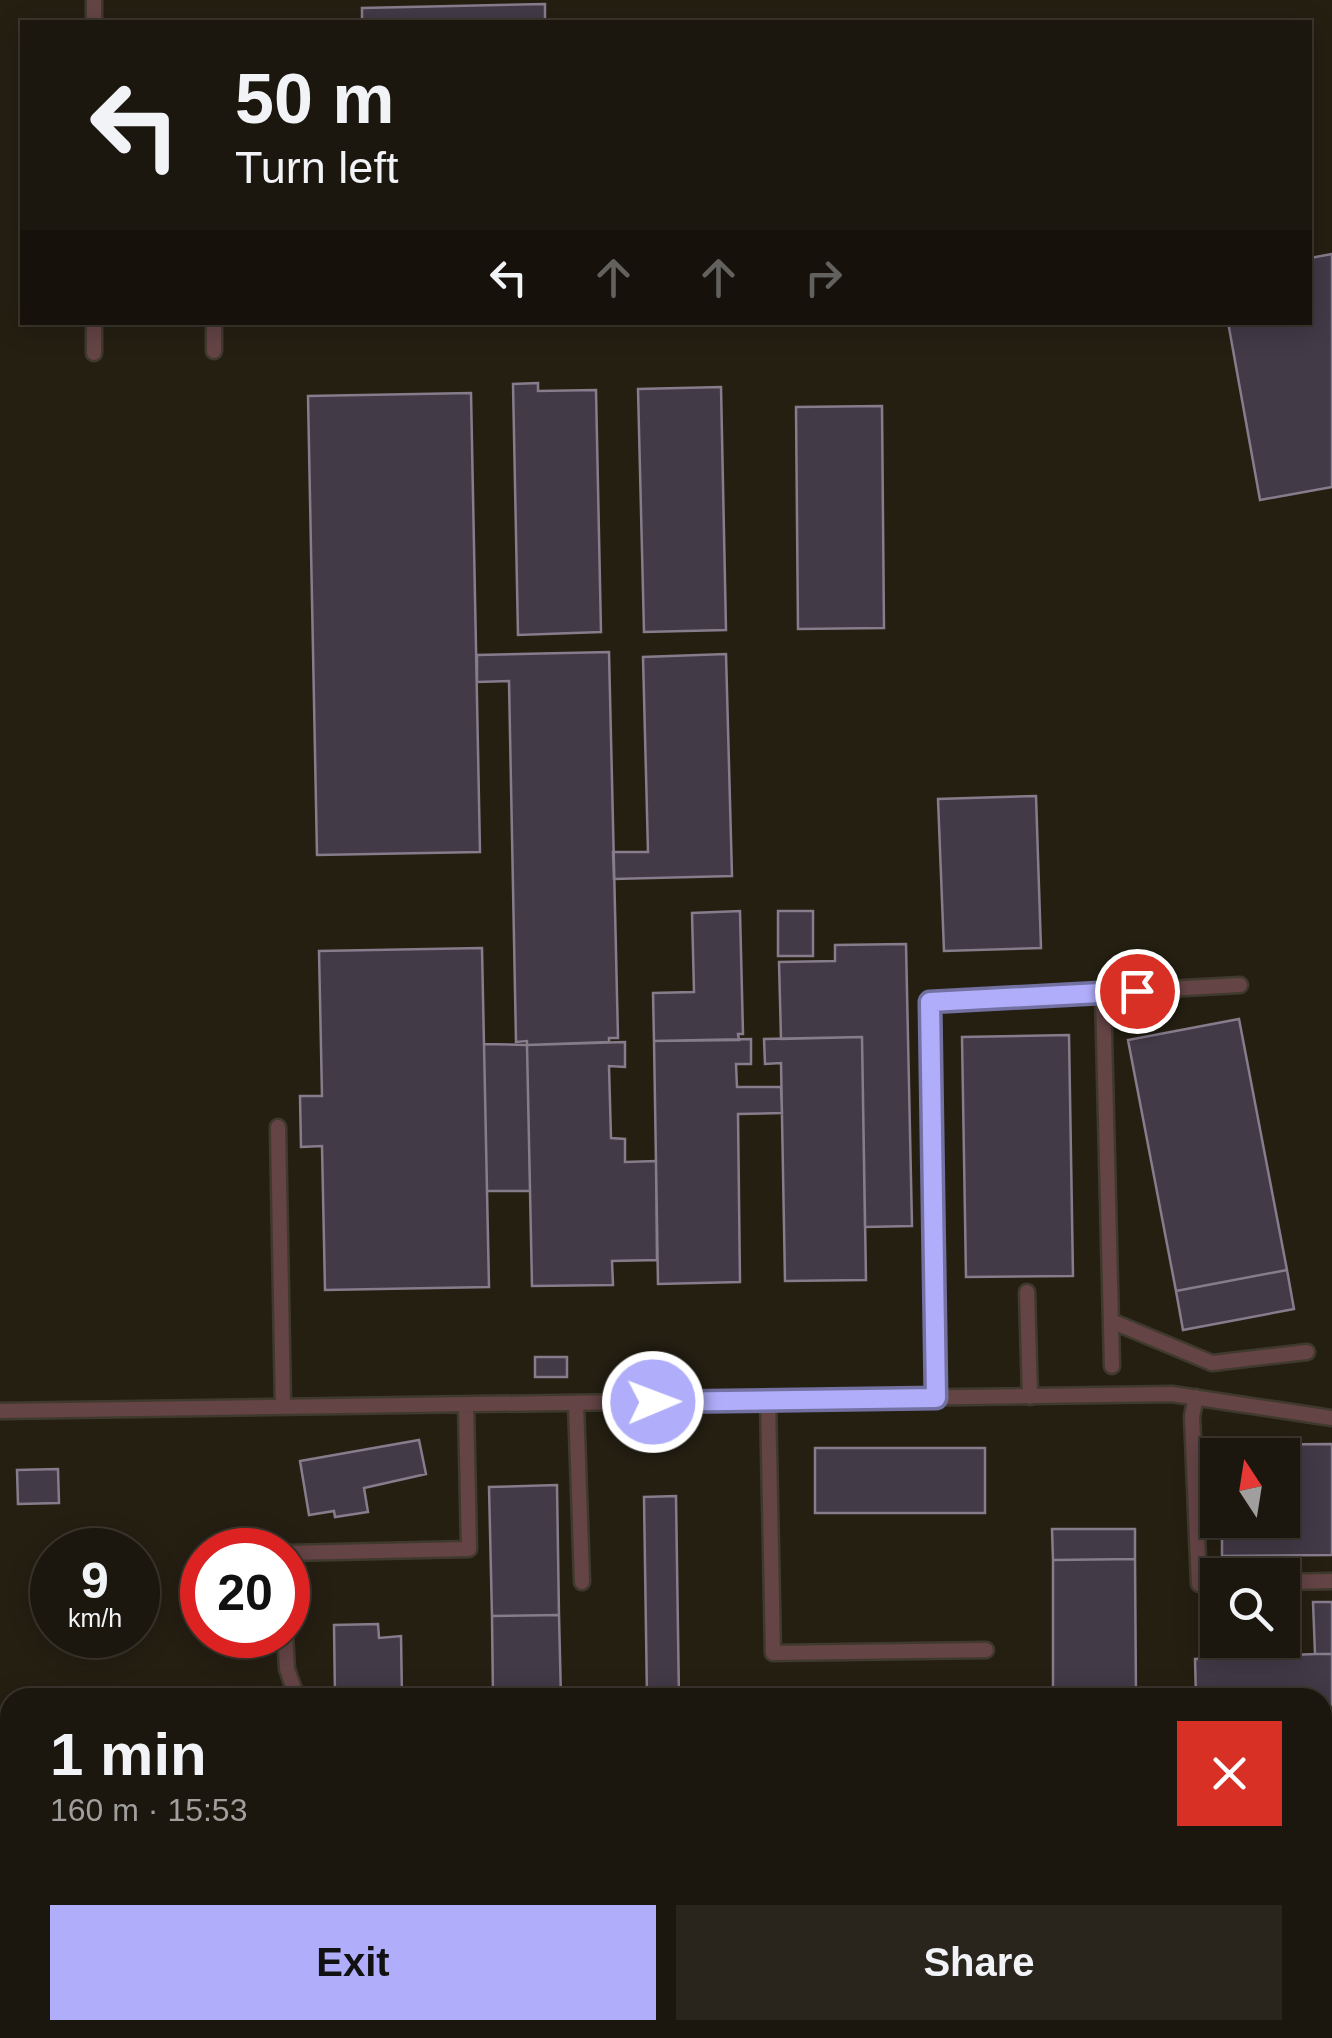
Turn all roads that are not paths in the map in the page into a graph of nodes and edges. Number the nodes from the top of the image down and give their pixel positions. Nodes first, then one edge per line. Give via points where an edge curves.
1 (94, 325) edge
2 (214, 325) edge
3 (214, 352) dead end
4 (94, 353) dead end
5 (1240, 986) dead end
6 (1103, 992) junction
7 (278, 1127) dead end
8 (1027, 1292) dead end
9 (1111, 1322) junction
10 (1307, 1352) dead end
11 (1112, 1366) dead end
12 (1030, 1396) junction
13 (1196, 1397) junction
14 (936, 1398) junction
15 (768, 1400) junction
16 (576, 1403) junction
17 (466, 1404) junction
18 (283, 1407) junction
19 (0, 1411) edge
20 (1332, 1418) edge
21 (310, 1553) edge
22 (1332, 1581) edge
23 (582, 1582) dead end
24 (1300, 1582) edge
25 (1200, 1584) edge
26 (986, 1650) dead end
27 (287, 1658) edge
28 (294, 1688) edge

1 - 4 lane
2 - 3 lane
5 - 6 lane
6 - 9 lane
6 - 14 lane via 930,1002
7 - 18 lane
8 - 12 lane
9 - 10 lane via 1212,1363
9 - 11 lane
12 - 13 lane
12 - 14 lane
13 - 20 lane
13 - 25 lane
14 - 15 lane
15 - 16 lane
15 - 26 lane via 773,1653
16 - 17 lane
16 - 23 lane
17 - 18 lane
17 - 21 lane via 469,1549
18 - 19 lane
22 - 24 lane
27 - 28 lane

